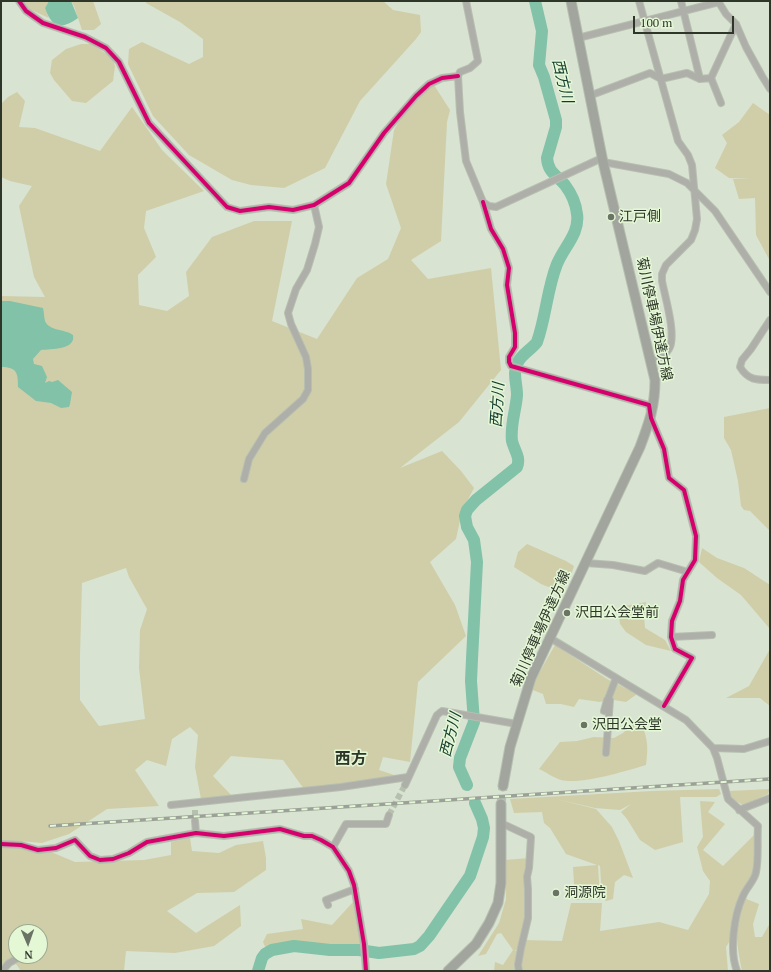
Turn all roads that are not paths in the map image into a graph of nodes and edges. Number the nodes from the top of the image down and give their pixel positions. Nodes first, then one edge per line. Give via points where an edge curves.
1 (19, 1) edge
2 (466, 1) edge
3 (571, 1) edge
4 (639, 1) edge
5 (681, 1) edge
6 (718, 2) edge
7 (684, 11) junction
8 (645, 20) junction
9 (736, 24) junction
10 (578, 38) junction
11 (458, 76) junction
12 (700, 78) junction
13 (711, 78) junction
14 (661, 79) junction
15 (770, 89) edge
16 (589, 96) junction
17 (721, 104) dead end
18 (602, 160) junction
19 (694, 190) junction
20 (483, 202) junction
21 (314, 205) junction
22 (770, 292) edge
23 (770, 320) edge
24 (651, 360) junction
25 (770, 380) edge
26 (651, 418) junction
27 (244, 479) dead end
28 (586, 563) junction
29 (688, 572) junction
30 (712, 635) dead end
31 (671, 637) junction
32 (550, 638) junction
33 (616, 678) junction
34 (611, 702) junction
35 (664, 706) junction
36 (604, 711) dead end
37 (517, 724) junction
38 (770, 741) edge
39 (713, 748) junction
40 (606, 753) dead end
41 (408, 777) junction
42 (404, 785) tunnel mouth
43 (503, 786) tunnel mouth
44 (770, 798) edge
45 (194, 803) junction
46 (501, 804) tunnel mouth
47 (171, 805) dead end
48 (194, 810) tunnel mouth
49 (739, 810) junction
50 (389, 815) tunnel mouth
51 (195, 821) tunnel mouth
52 (501, 823) junction
53 (196, 833) junction
54 (1, 844) edge
55 (333, 847) junction
56 (355, 889) junction
57 (328, 905) dead end
58 (366, 971) edge
59 (448, 971) edge
60 (519, 971) edge
61 (737, 971) edge

1 - 21 street via 26,11 43,23 85,37 106,48 120,62 148,123 227,207 240,211 269,207 293,210
2 - 11 street via 478,61
3 - 10 main road, 菊川停車場伊達方線
4 - 8 street
5 - 7 street
6 - 7 street
6 - 9 street
7 - 8 street
7 - 12 street
8 - 10 street
8 - 14 street
9 - 13 street
9 - 15 street
10 - 16 main road, 菊川停車場伊達方線
11 - 20 street via 466,161
11 - 21 street via 442,78 416,96 384,133 349,183
12 - 13 street
12 - 14 street via 687,73
13 - 17 street
14 - 16 street via 650,73
14 - 19 street via 678,141 692,165
16 - 18 main road, 菊川停車場伊達方線
18 - 19 street via 669,174
18 - 20 street via 496,207
18 - 24 main road, 菊川停車場伊達方線
19 - 22 street via 715,211
19 - 24 street via 697,219 695,230 691,240 666,265 662,274 672,331 670,349 662,356
20 - 26 street via 491,229 503,249 509,268 508,285 515,333 514,346 509,357 511,366 650,405
21 - 27 street via 319,227 315,244 307,270 296,289 288,313 306,357 308,390 303,399 265,433 249,459
23 - 25 street via 742,360 740,367 744,375 754,380
24 - 26 main road, 菊川停車場伊達方線 via 655,393
26 - 28 main road, 菊川停車場伊達方線
26 - 29 street via 664,449 669,478 684,490 696,536 695,560
28 - 29 street via 645,571 658,563
28 - 32 main road, 菊川停車場伊達方線
29 - 31 street via 683,580 680,601 672,621
30 - 31 street
31 - 35 street via 675,649 692,658
32 - 33 street
32 - 37 main road, 菊川停車場伊達方線 via 531,678
33 - 34 street
33 - 35 street
34 - 36 street
34 - 40 street
35 - 39 street via 686,720
37 - 41 street via 442,711 437,715
37 - 43 main road, 菊川停車場伊達方線
38 - 39 street via 744,749
39 - 49 street via 728,799
41 - 42 street
41 - 45 street
44 - 49 street
45 - 47 street
45 - 48 street
46 - 52 main road
49 - 61 street via 758,826 758,829 756,873 737,910 733,946 734,965
50 - 55 street via 386,824 346,824
51 - 53 street
52 - 59 main road via 501,884 498,903 476,944
52 - 60 street via 531,837 527,877 528,918
53 - 54 street via 146,842 129,853 113,859 100,860 90,856 75,840 56,848 38,850 21,845
53 - 55 street via 224,836 280,829 312,836
55 - 56 street via 349,871
56 - 57 street via 326,900
56 - 58 street

